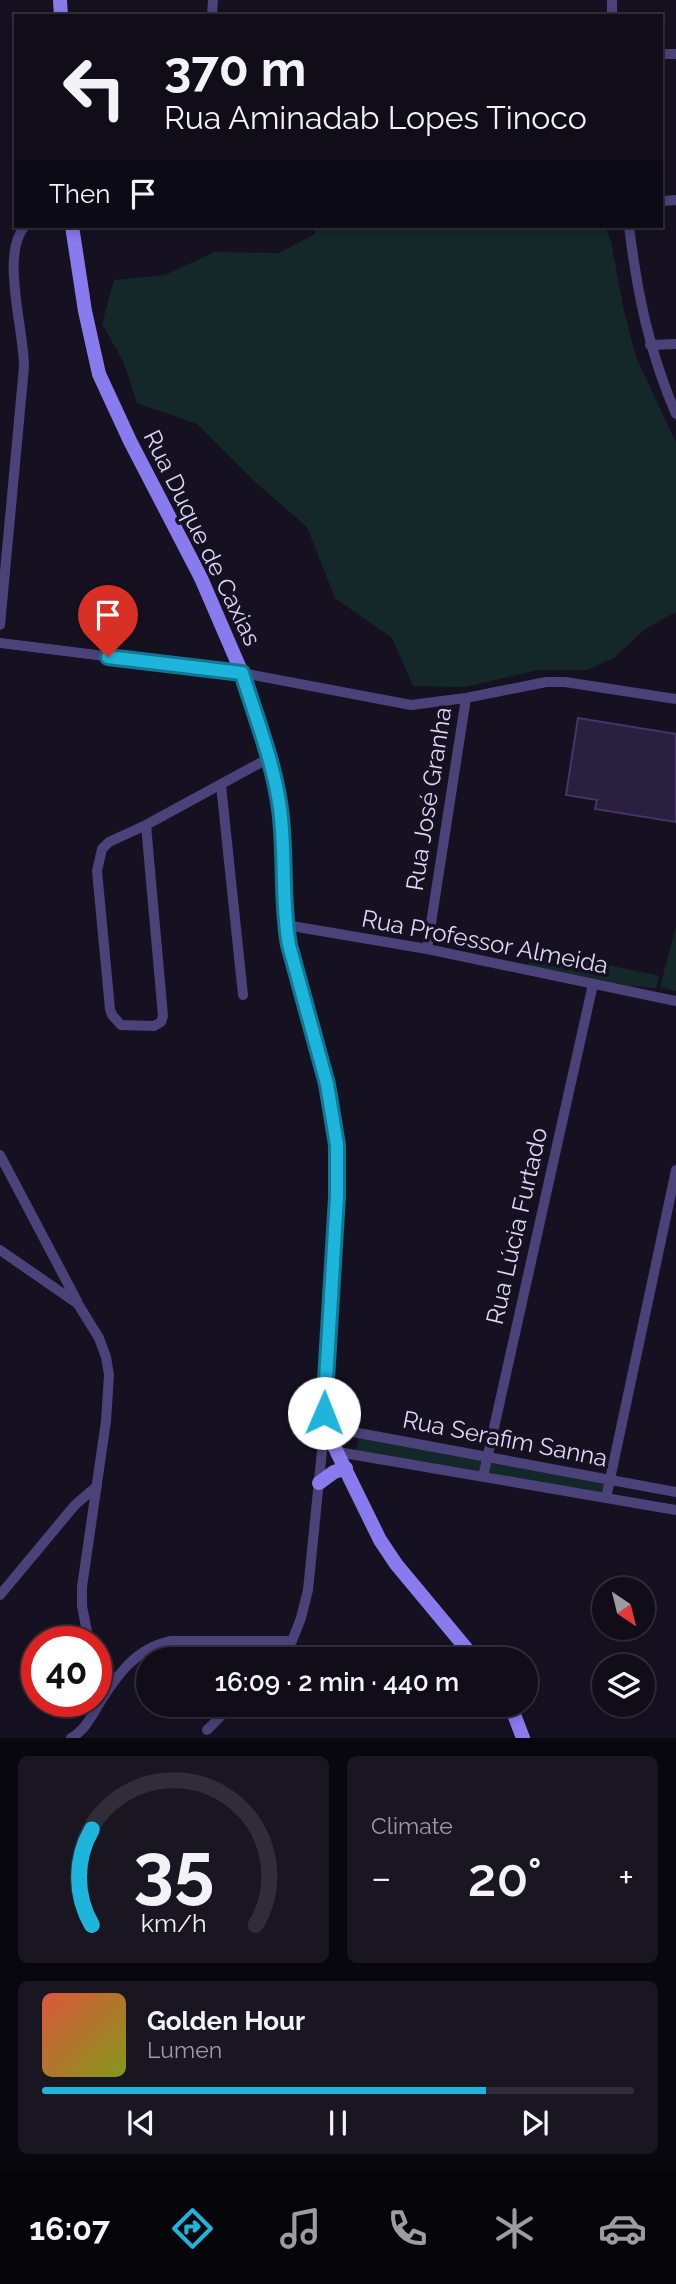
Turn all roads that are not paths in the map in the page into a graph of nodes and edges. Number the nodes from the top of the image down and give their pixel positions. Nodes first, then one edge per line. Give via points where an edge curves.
1 (24, 228) edge
2 (72, 228) edge
3 (629, 228) edge
4 (676, 344) edge
5 (650, 345) junction
6 (676, 414) edge
7 (0, 625) edge
8 (0, 643) edge
9 (242, 673) junction
10 (466, 698) junction
11 (676, 699) edge
12 (269, 758) junction
13 (221, 785) junction
14 (146, 825) junction
15 (286, 925) junction
16 (427, 948) junction
17 (593, 984) junction
18 (243, 995) dead end
19 (676, 1001) edge
20 (0, 1155) edge
21 (676, 1170) edge
22 (0, 1250) edge
23 (78, 1304) junction
24 (326, 1427) junction
25 (338, 1452) junction
26 (488, 1455) junction
27 (346, 1468) junction
28 (483, 1477) junction
29 (610, 1479) junction
30 (319, 1483) junction
31 (97, 1486) junction
32 (676, 1492) edge
33 (606, 1497) junction
34 (676, 1510) edge
35 (0, 1595) edge
36 (86, 1626) edge
37 (292, 1641) junction
38 (287, 1647) edge
39 (465, 1647) edge
40 (112, 1686) edge
41 (91, 1717) edge
42 (220, 1717) edge
43 (515, 1717) edge
44 (206, 1730) dead end
45 (71, 1738) edge
46 (523, 1738) edge

1 - 7 street via 13,246 11,262 24,367
2 - 9 street, Rua Duque de Caxias via 99,374 187,548
3 - 5 street
4 - 5 street
5 - 6 street
8 - 9 street
9 - 10 street via 411,705
9 - 12 street, Rua Duque de Caxias
10 - 11 street via 546,681
10 - 16 street, Rua José Granha
12 - 13 street
12 - 15 street, Rua Duque de Caxias via 280,813
13 - 14 street
13 - 18 street
14 - 14 street via 109,842 102,849 97,871 111,1016 121,1025 154,1026 163,1016
15 - 16 street, Rua Professor Almeida
15 - 24 street, Rua Duque de Caxias via 327,1084 337,1145 323,1402
16 - 17 street, Rua Professor Almeida
17 - 19 street, Rua Professor Almeida
17 - 26 street, Rua Lúcia Furtado
20 - 23 street
21 - 29 street
22 - 23 street
23 - 31 street via 99,1339 109,1375
24 - 25 street, Rua Duque de Caxias
24 - 26 street, Rua Serafim Sanna
24 - 30 street
25 - 27 street, Rua Duque de Caxias
25 - 28 street, Rua Serafim Sanna
26 - 28 street, Rua Lúcia Furtado
26 - 29 street, Rua Serafim Sanna
27 - 30 street
27 - 39 street, Rua Duque de Caxias via 396,1564
28 - 33 street, Rua Serafim Sanna
29 - 32 street, Rua Serafim Sanna
29 - 33 street
30 - 37 street via 308,1590
31 - 35 street via 75,1505
31 - 36 street via 82,1587
33 - 34 street, Rua Serafim Sanna
37 - 38 street
37 - 40 street via 156,1644 130,1661
41 - 45 street
42 - 44 street
43 - 46 street

